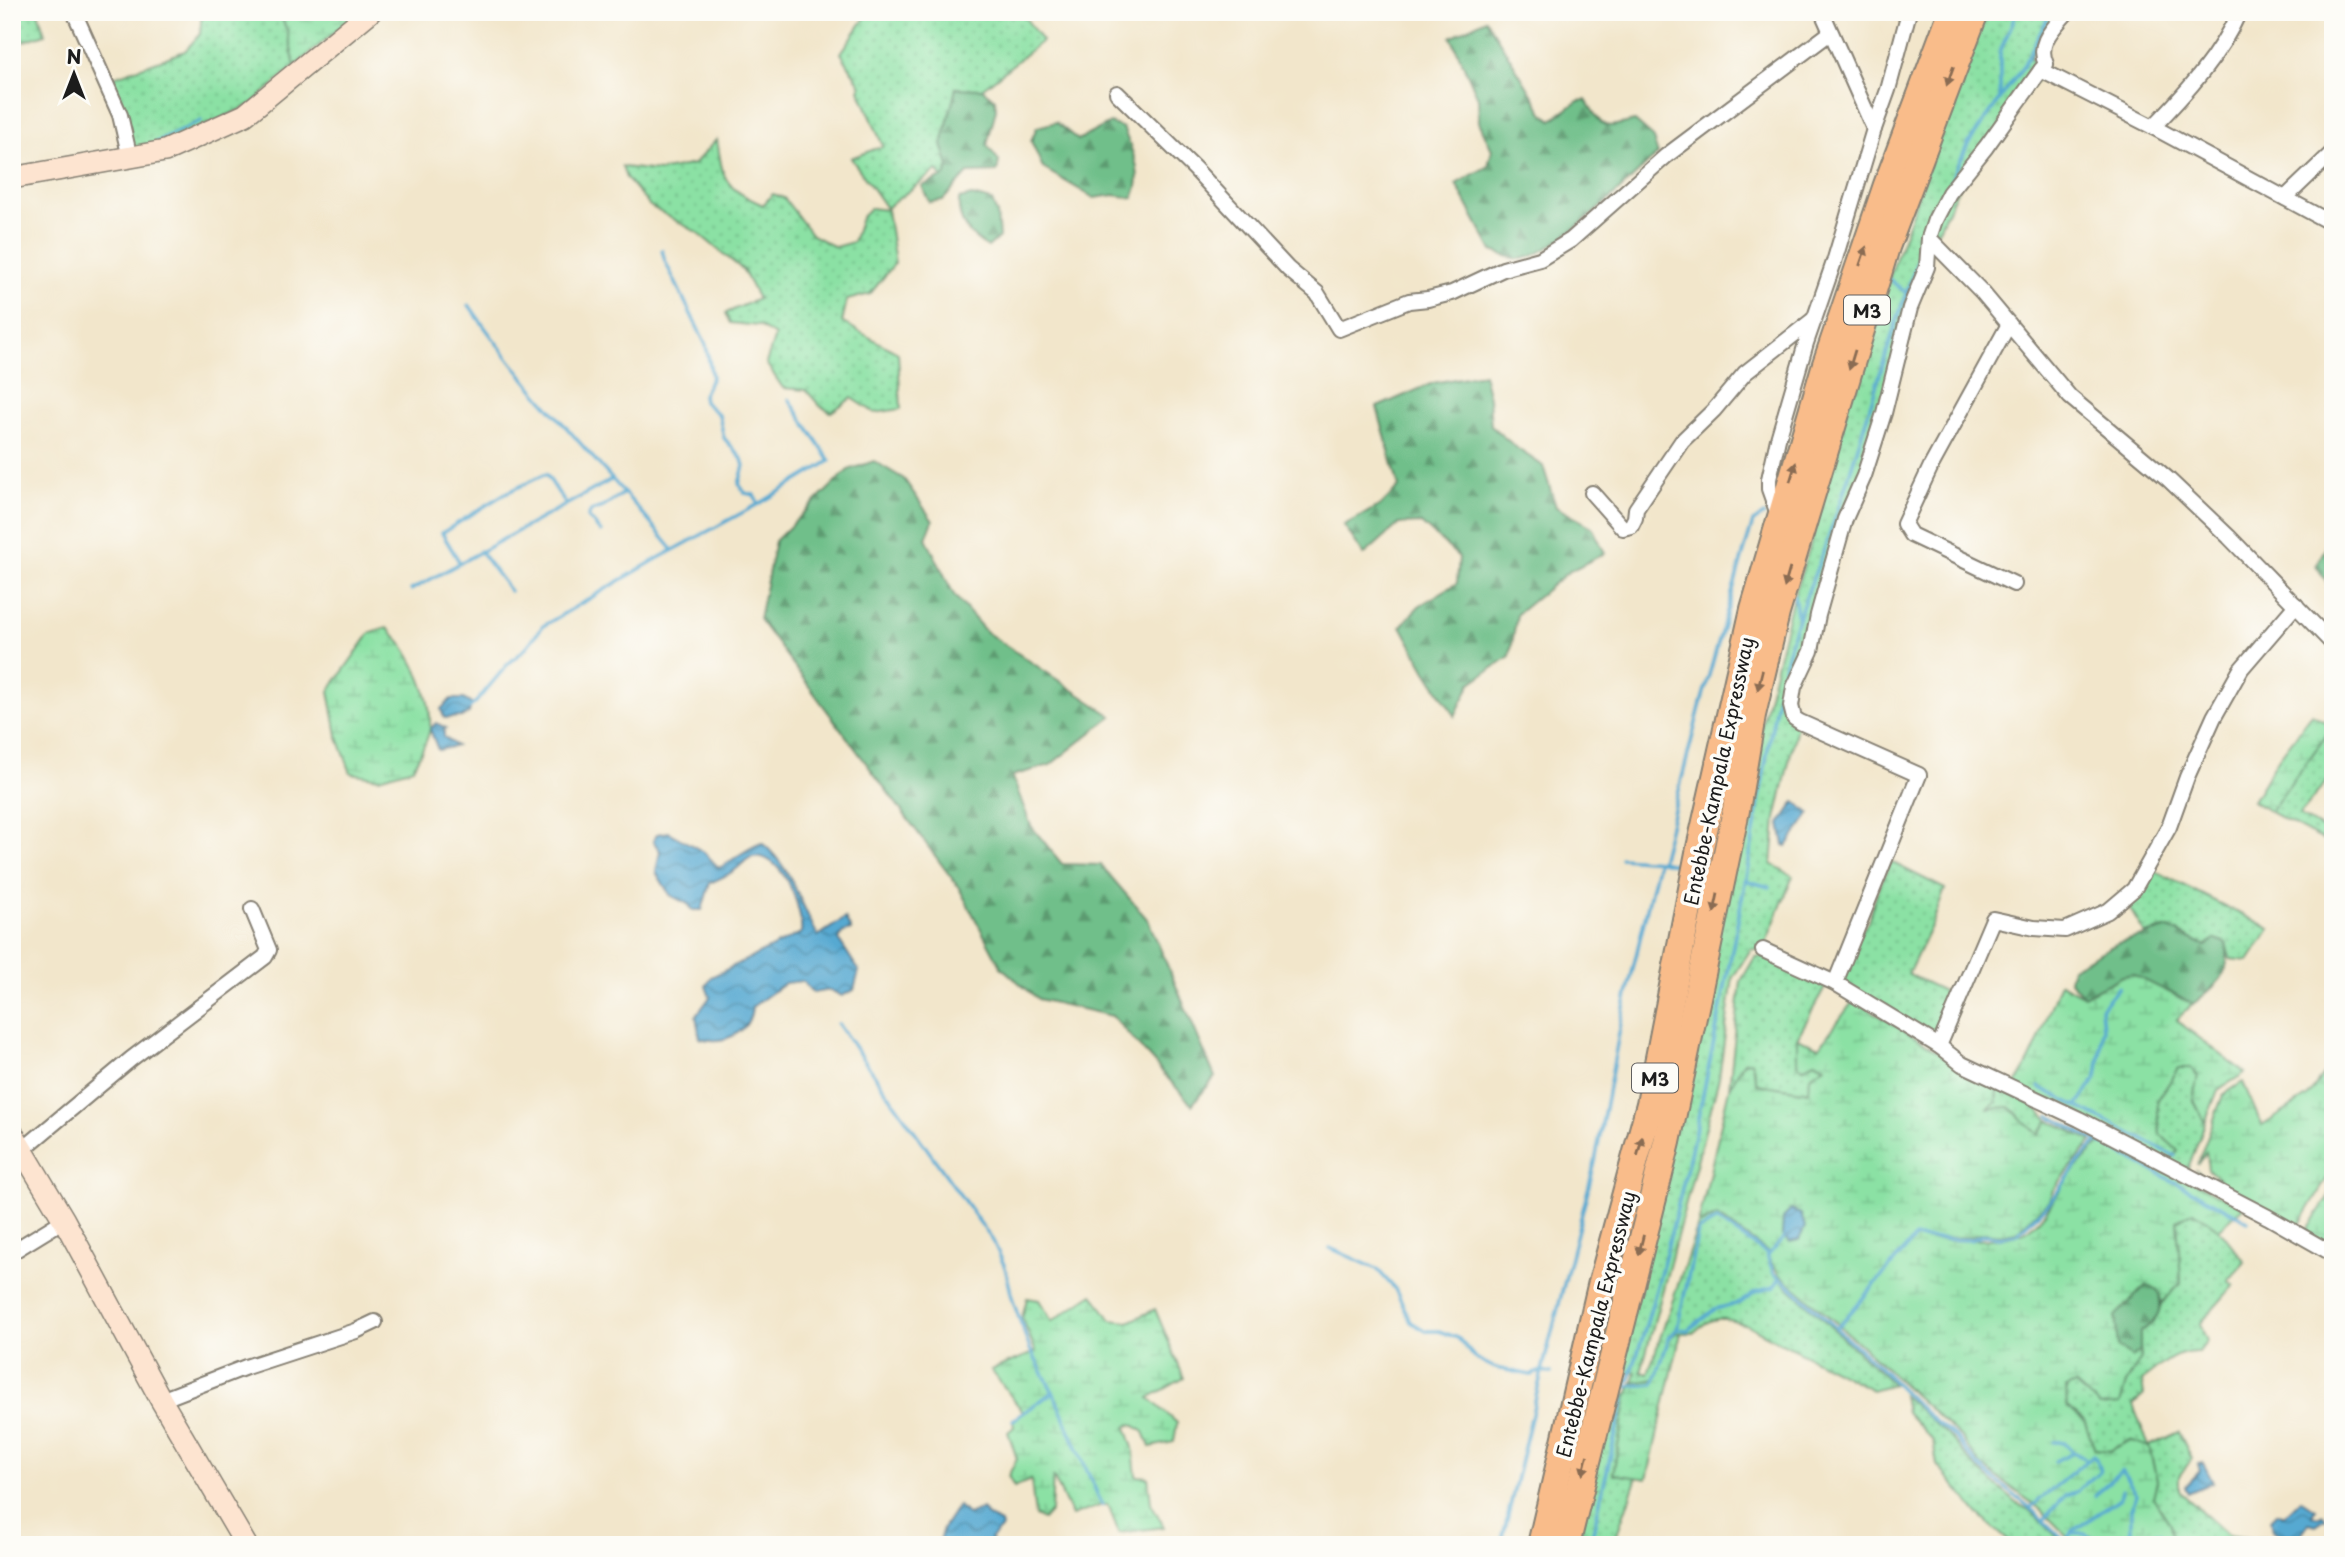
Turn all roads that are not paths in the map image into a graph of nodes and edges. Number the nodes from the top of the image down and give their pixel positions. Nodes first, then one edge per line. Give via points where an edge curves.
1 (74, 12) edge
2 (370, 12) edge
3 (1822, 12) edge
4 (1909, 12) edge
5 (1952, 12) edge
6 (1975, 12) edge
7 (2067, 12) edge
8 (2239, 12) edge
9 (1830, 33) junction
10 (2041, 70) junction
11 (1117, 93) dead end
12 (2153, 127) junction
13 (1874, 129) junction
14 (2333, 152) edge
15 (130, 158) junction
16 (12, 178) edge
17 (2285, 198) junction
18 (2333, 224) edge
19 (1929, 238) junction
20 (1814, 319) junction
21 (2009, 324) junction
22 (1592, 494) dead end
23 (1779, 519) junction
24 (2014, 584) dead end
25 (2296, 605) junction
26 (2333, 644) edge
27 (252, 909) dead end
28 (1763, 950) dead end
29 (1835, 983) junction
30 (1939, 1046) junction
31 (17, 1142) edge
32 (64, 1220) junction
33 (12, 1252) edge
34 (2333, 1254) edge
35 (375, 1322) dead end
36 (161, 1400) junction
37 (246, 1545) edge
38 (1541, 1545) edge
39 (1566, 1545) edge

1 - 15 street via 120,115
2 - 15 main road via 245,115 165,151
3 - 9 street
4 - 13 street
23 -> 5 highway, Entebbe-Kampala Expressway / M3 via 1878,210
6 -> 39 highway, Entebbe-Kampala Expressway / M3 via 1886,247 1776,614 1667,1142
7 - 10 street via 2045,41 2046,64
8 - 12 street via 2223,45 2194,85
9 - 11 street via 1666,156 1571,240 1540,259 1503,269 1452,293 1409,300 1339,329 1317,293 1287,269
9 - 13 street
10 - 12 street
10 - 19 street via 1949,192
12 - 17 street
13 - 20 street
14 - 17 street
15 - 16 main road
17 - 18 street
19 - 21 street
19 - 29 street via 1927,267 1910,308 1884,413 1845,519 1811,651 1791,700 1792,713 1800,722 1919,775
20 - 22 street via 1745,373 1682,441 1636,509 1631,526 1623,528
20 - 23 street via 1769,479
21 - 24 street via 1931,466 1905,524 1911,535
21 - 25 street via 2070,397 2168,479
38 -> 23 highway, Entebbe-Kampala Expressway / M3 via 1601,1286 1650,1104 1743,651
25 - 26 street
25 - 30 street via 2241,669 2200,745 2169,827 2140,881 2108,911 2066,930 1993,919
27 - 31 street via 269,950 265,957
28 - 29 street
29 - 30 street
30 - 34 street via 1962,1064 2079,1119
31 - 32 main road
32 - 33 street
32 - 36 main road
35 - 36 street
36 - 37 main road

